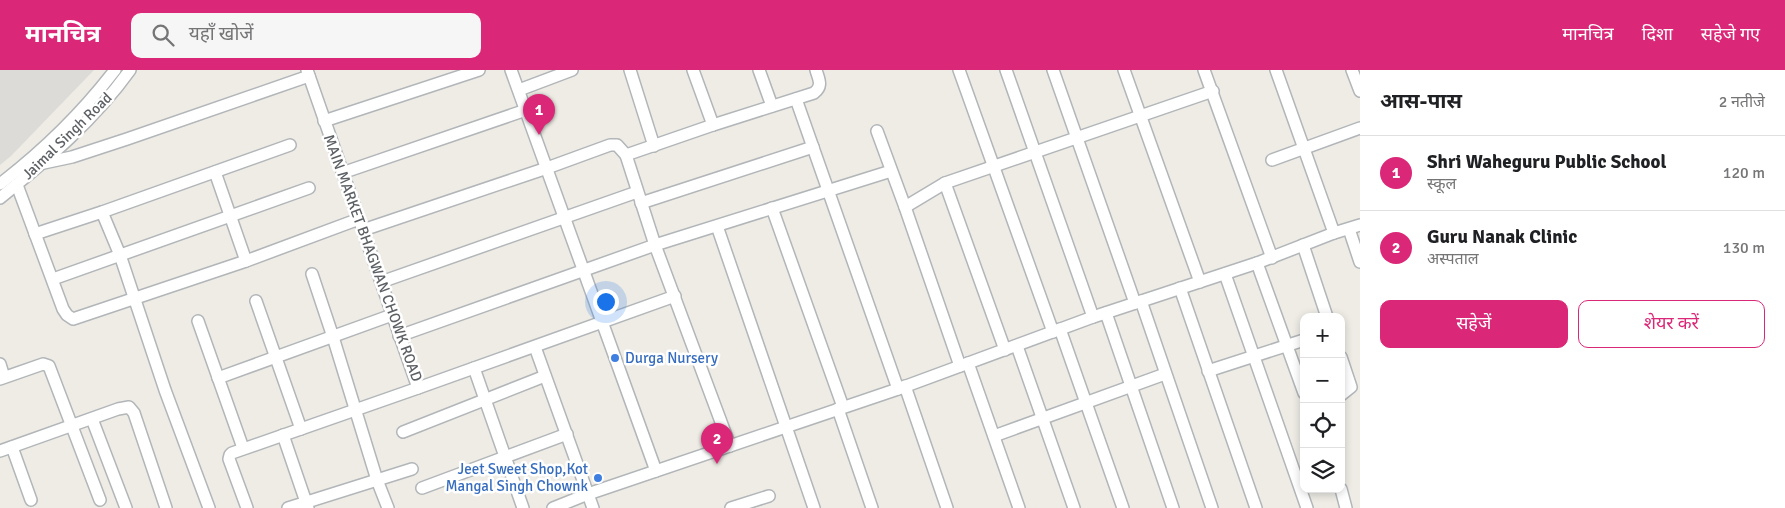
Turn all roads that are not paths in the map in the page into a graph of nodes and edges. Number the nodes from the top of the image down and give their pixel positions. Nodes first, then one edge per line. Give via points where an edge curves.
1 (115, 70) edge
2 (130, 70) edge
3 (479, 70) edge
4 (511, 70) edge
5 (572, 70) edge
6 (630, 70) edge
7 (693, 70) edge
8 (759, 70) edge
9 (816, 70) edge
10 (959, 70) edge
11 (1006, 70) edge
12 (1052, 70) edge
13 (1124, 70) edge
14 (1204, 70) edge
15 (1276, 70) edge
16 (1352, 70) edge
17 (308, 73) edge
18 (519, 90) junction
19 (1213, 91) junction
20 (1360, 91) edge
21 (796, 99) junction
22 (772, 106) junction
23 (526, 110) junction
24 (1141, 115) junction
25 (324, 121) junction
26 (713, 125) junction
27 (1360, 128) edge
28 (877, 131) dead end
29 (1076, 138) junction
30 (290, 145) dead end
31 (654, 146) junction
32 (813, 147) junction
33 (1304, 149) junction
34 (1036, 152) junction
35 (626, 155) junction
36 (1272, 160) dead end
37 (39, 164) junction
38 (994, 166) junction
39 (548, 168) junction
40 (891, 171) junction
41 (215, 172) junction
42 (342, 173) junction
43 (945, 183) junction
44 (0, 184) edge
45 (17, 185) junction
46 (309, 188) dead end
47 (828, 191) junction
48 (639, 197) junction
49 (0, 198) edge
50 (905, 207) junction
51 (772, 208) junction
52 (102, 212) junction
53 (231, 216) junction
54 (565, 217) junction
55 (360, 224) junction
56 (1360, 225) edge
57 (717, 226) junction
58 (1349, 229) junction
59 (1334, 233) junction
60 (35, 234) junction
61 (655, 245) junction
62 (1303, 245) junction
63 (120, 255) junction
64 (1272, 258) junction
65 (246, 261) junction
66 (1360, 262) edge
67 (1257, 263) junction
68 (583, 271) junction
69 (312, 274) dead end
70 (1225, 274) junction
71 (53, 279) junction
72 (381, 282) junction
73 (1200, 282) junction
74 (1180, 288) junction
75 (675, 296) junction
76 (134, 299) junction
77 (256, 301) dead end
78 (1138, 302) junction
79 (1106, 313) junction
80 (1326, 313) edge
81 (392, 315) junction
82 (1093, 317) junction
83 (198, 321) dead end
84 (602, 323) junction
85 (1057, 331) junction
86 (399, 336) junction
87 (333, 337) junction
88 (1300, 341) edge
89 (1017, 346) junction
90 (1287, 346) junction
91 (535, 347) junction
92 (1005, 350) junction
93 (1254, 356) junction
94 (277, 358) junction
95 (1342, 358) edge
96 (0, 364) edge
97 (964, 364) junction
98 (474, 368) junction
99 (1208, 371) junction
100 (1165, 374) junction
101 (545, 376) junction
102 (2, 378) edge
103 (218, 378) junction
104 (1300, 382) edge
105 (1355, 385) edge
106 (901, 387) junction
107 (1130, 387) junction
108 (418, 388) junction
109 (485, 400) junction
110 (1086, 403) junction
111 (840, 408) junction
112 (356, 410) junction
113 (1042, 418) junction
114 (92, 419) junction
115 (73, 425) junction
116 (786, 427) junction
117 (301, 429) junction
118 (403, 432) dead end
119 (567, 434) junction
120 (283, 435) junction
121 (994, 436) junction
122 (730, 446) junction
123 (12, 447) junction
124 (243, 448) junction
125 (0, 451) edge
126 (505, 456) junction
127 (412, 469) dead end
128 (656, 471) junction
129 (378, 480) junction
130 (422, 488) dead end
131 (1342, 493) edge
132 (588, 494) junction
133 (769, 496) dead end
134 (31, 500) dead end
135 (100, 500) dead end
136 (307, 505) edge
137 (126, 508) edge
138 (166, 508) edge
139 (208, 508) edge
140 (247, 508) edge
141 (288, 508) edge
142 (388, 508) edge
143 (522, 508) edge
144 (553, 508) edge
145 (593, 508) edge
146 (731, 508) edge
147 (814, 508) edge
148 (872, 508) edge
149 (947, 508) edge
150 (1019, 508) edge
151 (1074, 508) edge
152 (1123, 508) edge
153 (1173, 508) edge
154 (1212, 508) edge
155 (1256, 508) edge
156 (1307, 508) edge
157 (1346, 508) edge

1 - 44 street via 67,126
2 - 37 street, Jaimal Singh Road via 99,108
3 - 25 street
4 - 18 street
5 - 18 street
6 - 31 street
7 - 26 street
8 - 22 street
9 - 21 street via 819,89
10 - 38 street
11 - 34 street
12 - 29 street
13 - 24 street
14 - 19 street
15 - 33 street
16 - 20 street
17 - 25 street, MAIN MARKET BHAGWAN CHOWK ROAD
17 - 37 street via 111,144
18 - 23 street
19 - 24 street
19 - 64 street
21 - 22 street
21 - 32 street
22 - 26 street
23 - 39 street
23 - 42 street
24 - 29 street
24 - 73 street
25 - 42 street, MAIN MARKET BHAGWAN CHOWK ROAD
26 - 31 street
27 - 33 street
28 - 40 street
29 - 34 street
29 - 78 street
30 - 41 street
31 - 35 street
32 - 47 street
32 - 48 street
33 - 36 street
33 - 59 street
34 - 38 street
34 - 82 street
35 - 39 street via 618,145 610,145
35 - 48 street
37 - 45 street, Jaimal Singh Road
38 - 43 street
38 - 85 street
39 - 54 street
39 - 55 street
40 - 47 street
40 - 50 street
41 - 52 street
41 - 53 street
42 - 55 street, MAIN MARKET BHAGWAN CHOWK ROAD
43 - 50 street
43 - 92 street
45 - 49 street, Jaimal Singh Road
45 - 60 street
46 - 53 street
47 - 51 street
47 - 106 street
48 - 54 street
48 - 61 street
50 - 97 street
51 - 57 street
51 - 111 street
52 - 60 street
52 - 63 street
53 - 63 street
53 - 65 street
54 - 68 street
54 - 72 street
55 - 65 street
55 - 72 street, MAIN MARKET BHAGWAN CHOWK ROAD
56 - 58 street
57 - 61 street
57 - 116 street
58 - 59 street
58 - 66 street
59 - 62 street
60 - 71 street
61 - 68 street
61 - 75 street
62 - 64 street
62 - 80 street
63 - 71 street
63 - 76 street
64 - 67 street
65 - 76 street
67 - 70 street
67 - 90 street
68 - 84 street
68 - 86 street
69 - 87 street
70 - 73 street
70 - 93 street
71 - 76 street via 64,309 73,319
72 - 81 street, MAIN MARKET BHAGWAN CHOWK ROAD
73 - 74 street
74 - 78 street
74 - 99 street
75 - 84 street, MAIN MARKET BHAGWAN CHOWK ROAD
75 - 122 street
76 - 139 street
77 - 94 street
78 - 79 street
78 - 100 street
79 - 82 street
79 - 107 street
81 - 86 street, MAIN MARKET BHAGWAN CHOWK ROAD
81 - 87 street
82 - 85 street
83 - 103 street
84 - 91 street, MAIN MARKET BHAGWAN CHOWK ROAD
84 - 128 street
85 - 89 street
85 - 110 street
86 - 108 street, MAIN MARKET BHAGWAN CHOWK ROAD
87 - 94 street
87 - 112 street
88 - 90 street
89 - 92 street
89 - 113 street
90 - 93 street
90 - 104 street
91 - 98 street, MAIN MARKET BHAGWAN CHOWK ROAD
91 - 101 street
92 - 97 street
93 - 99 street
93 - 156 street
94 - 103 street
94 - 117 street
95 - 105 street
96 - 102 street
97 - 106 street
97 - 121 street
98 - 108 street, MAIN MARKET BHAGWAN CHOWK ROAD
98 - 109 street
99 - 155 street
100 - 107 street
100 - 154 street
101 - 109 street
101 - 119 street
102 - 115 street via 43,364 49,366
103 - 124 street
106 - 111 street
106 - 149 street
107 - 110 street
107 - 153 street
108 - 112 street
109 - 118 street
109 - 126 street
110 - 113 street
110 - 152 street
111 - 116 street
111 - 148 street
112 - 117 street
112 - 129 street
113 - 121 street
113 - 151 street
114 - 115 street
114 - 137 street
114 - 138 street via 125,407 132,410
115 - 123 street
115 - 135 street
116 - 122 street
116 - 147 street
117 - 120 street
119 - 126 street
119 - 132 street
120 - 124 street
120 - 136 street
121 - 150 street
122 - 128 street
123 - 125 street
123 - 134 street
124 - 140 street via 229,456
126 - 130 street
126 - 143 street
127 - 129 street
128 - 132 street
129 - 136 street
129 - 142 street
131 - 157 street
132 - 144 street
132 - 145 street
133 - 146 street
136 - 141 street

